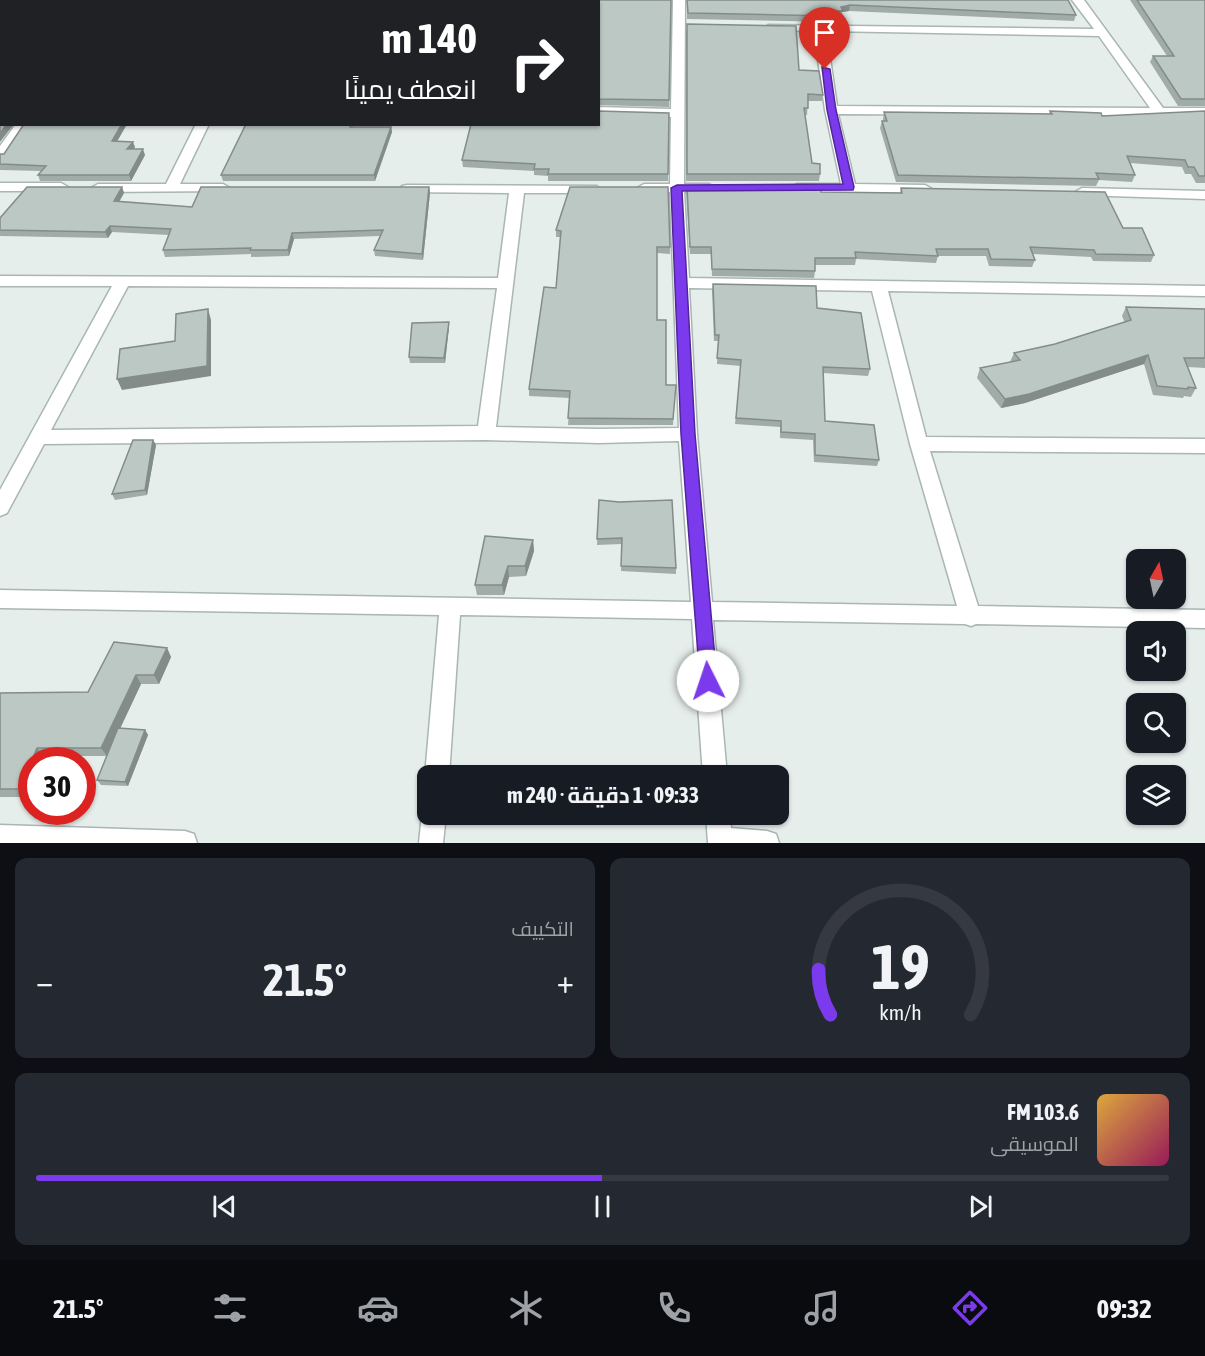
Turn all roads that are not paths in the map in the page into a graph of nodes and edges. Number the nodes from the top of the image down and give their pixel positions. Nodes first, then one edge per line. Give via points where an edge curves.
1 (679, 0) edge
2 (1078, 0) edge
3 (760, 27) edge
4 (819, 29) junction
5 (1100, 33) junction
6 (831, 110) junction
7 (600, 111) edge
8 (1159, 111) junction
9 (1205, 112) edge
10 (677, 113) junction
11 (22, 126) edge
12 (202, 126) edge
13 (0, 155) edge
14 (0, 187) edge
15 (849, 187) junction
16 (171, 188) junction
17 (243, 188) edge
18 (608, 188) edge
19 (631, 188) edge
20 (677, 188) junction
21 (723, 188) edge
22 (780, 188) edge
23 (398, 189) edge
24 (517, 189) junction
25 (944, 189) edge
26 (1063, 192) edge
27 (1205, 195) edge
28 (0, 281) edge
29 (122, 282) junction
30 (504, 283) junction
31 (682, 283) junction
32 (879, 285) junction
33 (1205, 291) edge
34 (486, 433) junction
35 (688, 434) junction
36 (38, 437) junction
37 (919, 444) junction
38 (1205, 446) edge
39 (0, 508) edge
40 (0, 599) edge
41 (450, 608) junction
42 (703, 609) junction
43 (971, 617) junction
44 (1205, 620) edge
45 (438, 765) edge
46 (714, 765) edge
47 (433, 825) edge
48 (719, 825) edge
49 (0, 837) edge
50 (720, 842) edge
51 (185, 843) edge
52 (431, 843) edge
53 (767, 843) edge

1 - 10 street via 684,24
2 - 5 street
3 - 4 street
4 - 5 street
4 - 6 street
5 - 8 street
6 - 8 street
6 - 15 street
7 - 10 street
8 - 9 street
10 - 20 street
11 - 13 street
12 - 16 street
14 - 16 street
15 - 22 street
15 - 25 street
16 - 17 street
18 - 24 street
19 - 20 street
20 - 21 street
20 - 31 street
23 - 24 street
24 - 30 street
26 - 27 street
28 - 29 street
29 - 30 street
29 - 36 street
30 - 34 street
31 - 32 street
31 - 35 street
32 - 33 street
32 - 37 street
34 - 35 street
34 - 36 street
35 - 42 street
36 - 39 street
37 - 38 street
37 - 43 street
40 - 41 street
41 - 42 street
41 - 45 street
42 - 43 street
42 - 46 street
43 - 44 street
47 - 52 street
48 - 50 street
49 - 51 street
50 - 53 street

